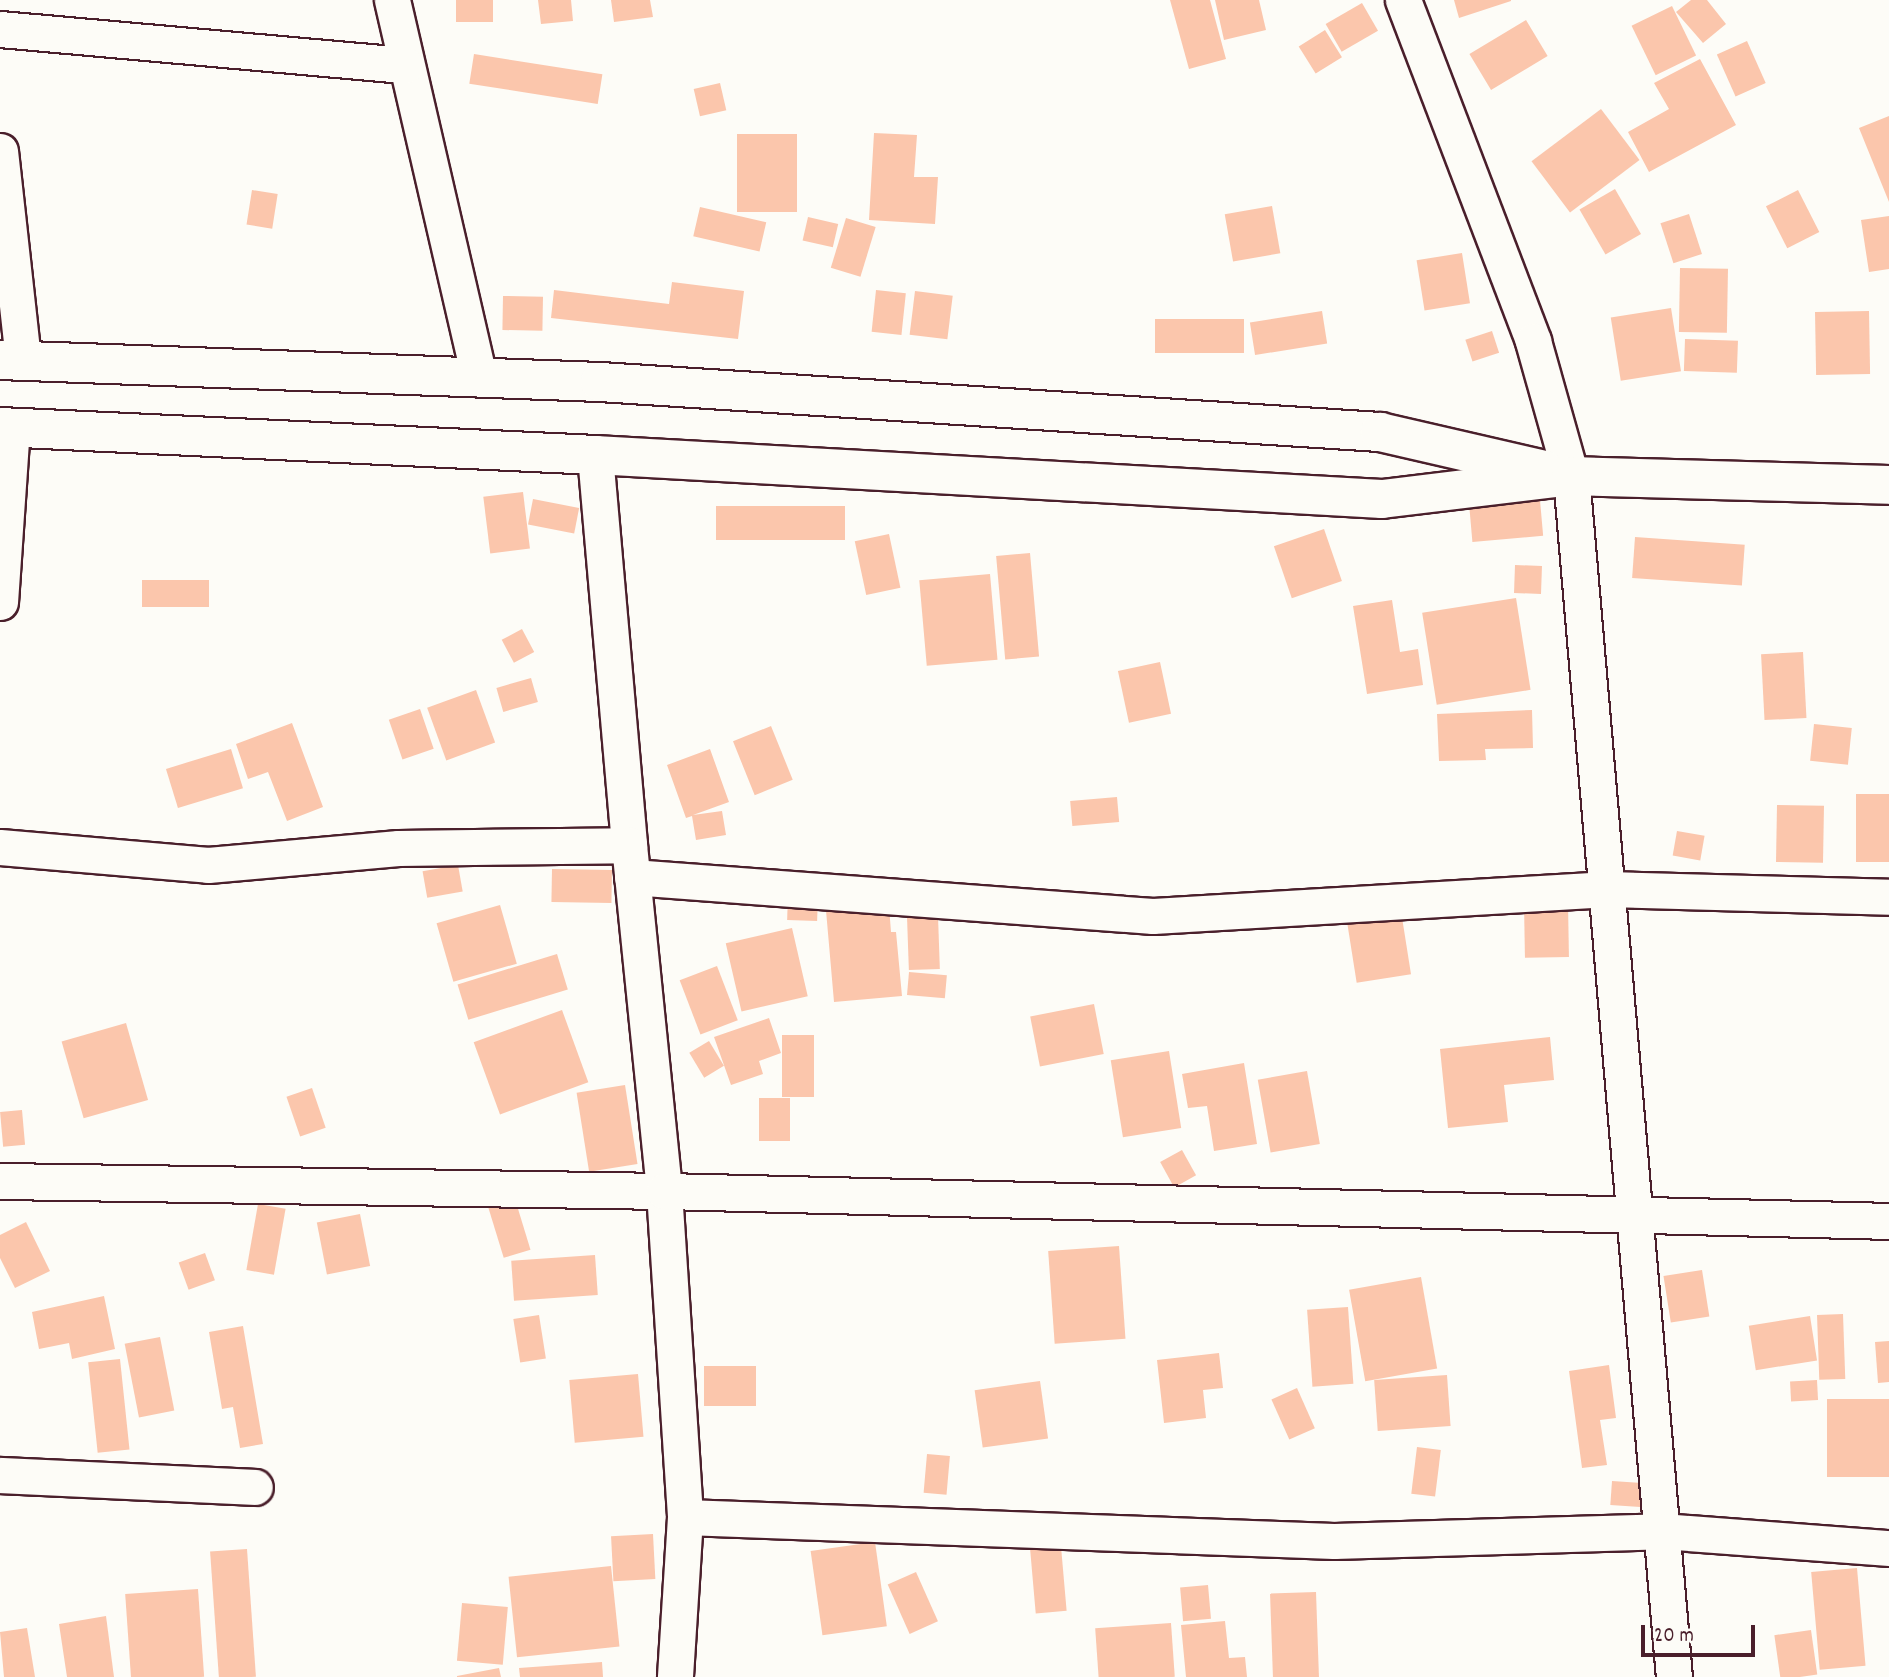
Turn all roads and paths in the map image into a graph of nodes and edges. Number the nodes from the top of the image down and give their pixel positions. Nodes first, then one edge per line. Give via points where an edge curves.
1 (392, 0) edge
2 (1403, 0) edge
3 (0, 29) edge
4 (405, 65) junction
5 (0, 151) edge
6 (11, 360) edge
7 (479, 378) junction
8 (6, 427) edge
9 (595, 455) junction
10 (1571, 476) junction
11 (1889, 485) edge
12 (0, 602) edge
13 (0, 847) edge
14 (630, 861) junction
15 (1608, 889) junction
16 (1889, 897) edge
17 (0, 1181) edge
18 (664, 1191) junction
19 (1636, 1216) junction
20 (1889, 1221) edge
21 (0, 1475) edge
22 (255, 1487) dead end
23 (685, 1517) junction
24 (1662, 1531) junction
25 (1889, 1548) edge
26 (676, 1677) edge
27 (1674, 1677) edge

1 - 4 street
2 - 10 street via 1533,341
3 - 4 street
4 - 7 street
5 - 6 street
6 - 7 main road
7 - 10 main road via 1380,432
8 - 9 main road
8 - 12 street
9 - 10 main road via 1382,499
9 - 14 street
10 - 11 main road
10 - 15 street
13 - 14 street via 208,865 398,848
14 - 15 street via 1153,916
14 - 18 street
15 - 16 street
15 - 19 street
17 - 18 street
18 - 19 street
18 - 23 street
19 - 20 street
19 - 24 street
21 - 22 street
23 - 24 street via 1334,1541
23 - 26 street
24 - 25 street
24 - 27 street

